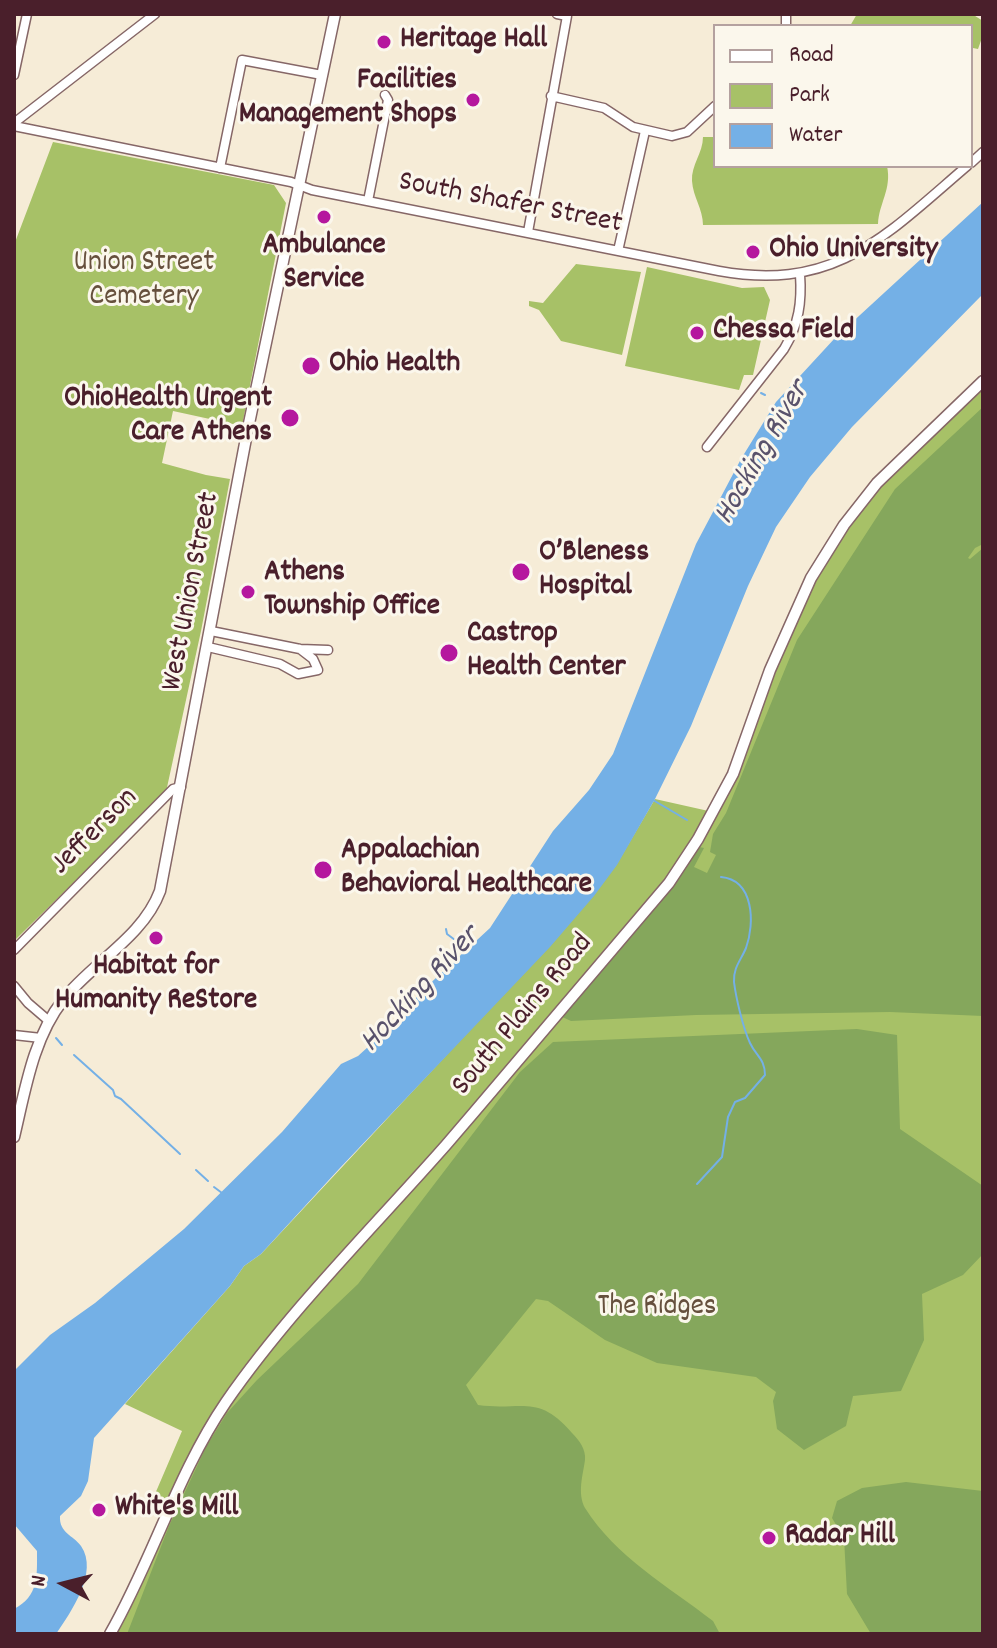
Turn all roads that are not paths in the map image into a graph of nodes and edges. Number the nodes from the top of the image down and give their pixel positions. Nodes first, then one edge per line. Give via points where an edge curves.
1 (27, 14) edge
2 (155, 14) edge
3 (335, 14) edge
4 (557, 14) edge
5 (14, 75) edge
6 (322, 75) junction
7 (385, 95) dead end
8 (551, 96) junction
9 (713, 108) edge
10 (14, 125) edge
11 (645, 131) junction
12 (220, 168) junction
13 (964, 168) edge
14 (299, 185) junction
15 (368, 201) junction
16 (528, 232) junction
17 (618, 251) junction
18 (800, 274) junction
19 (983, 381) edge
20 (707, 447) dead end
21 (211, 631) junction
22 (261, 641) junction
23 (208, 647) junction
24 (300, 649) junction
25 (328, 650) dead end
26 (258, 658) junction
27 (181, 787) junction
28 (14, 950) edge
29 (14, 986) edge
30 (49, 1021) junction
31 (14, 1035) edge
32 (41, 1038) junction
33 (16, 1116) edge
34 (14, 1137) edge
35 (110, 1634) edge

1 - 5 street
2 - 10 street
3 - 6 main road, West Union Street
4 - 8 street via 567,16
6 - 12 street via 243,59
6 - 14 main road, West Union Street
7 - 15 street
8 - 11 street via 604,108
8 - 16 street
9 - 11 street via 681,135
10 - 12 street, South Shafer Street
11 - 17 street
12 - 14 street, South Shafer Street
13 - 18 street, South Shafer Street via 865,249
14 - 15 street, South Shafer Street
14 - 21 main road, West Union Street
15 - 16 street, South Shafer Street
16 - 17 street, South Shafer Street
17 - 18 street, South Shafer Street via 740,275
18 - 20 street via 800,308 793,333
19 - 35 main road, South Plains Road via 877,483 844,525 788,626 733,774 669,883 226,1403
21 - 22 street
21 - 23 main road, West Union Street
22 - 24 street
22 - 26 street
23 - 26 street
23 - 27 main road, West Union Street
24 - 25 street
24 - 26 street via 318,670 298,674
27 - 28 street, Jefferson via 173,789
27 - 30 main road, West Union Street via 155,902
29 - 30 street
30 - 32 main road, West Union Street
31 - 32 street
32 - 33 main road, West Union Street
33 - 34 main road, West Union Street

